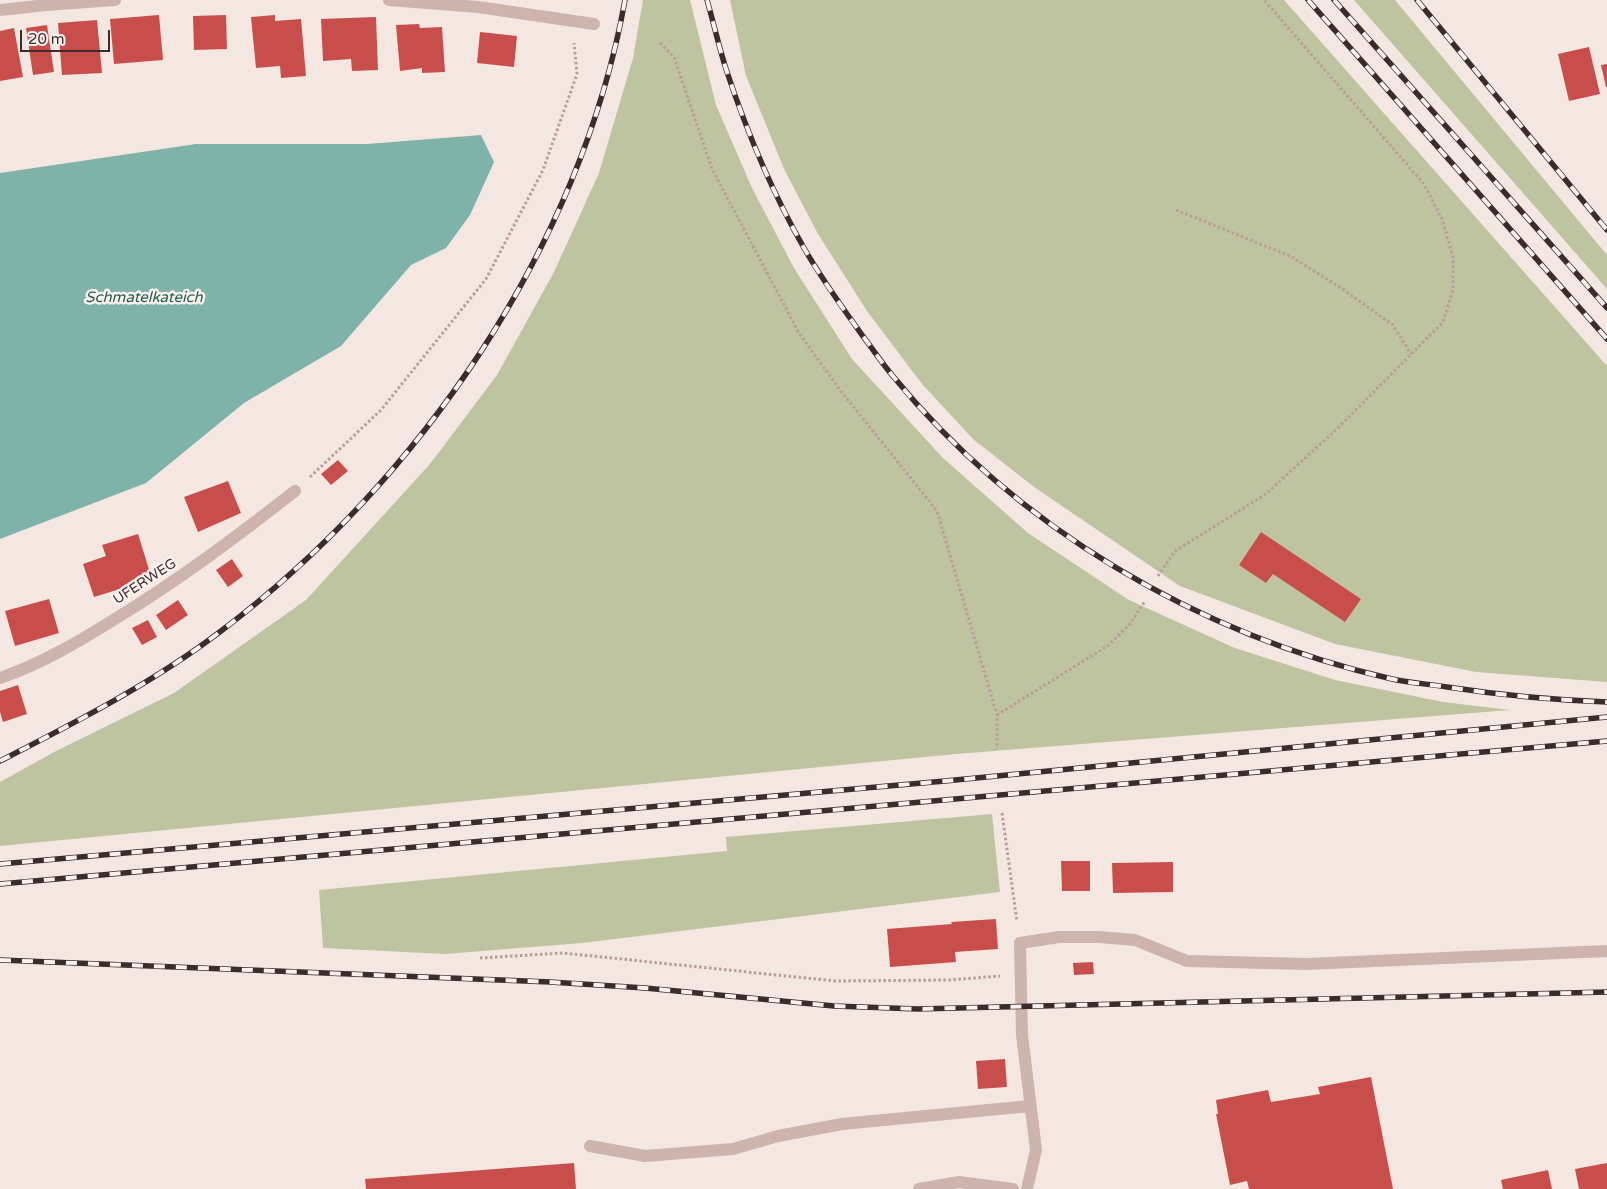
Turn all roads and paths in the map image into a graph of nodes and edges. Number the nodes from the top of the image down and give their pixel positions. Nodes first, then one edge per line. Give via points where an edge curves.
1 (115, 0) edge
2 (389, 0) edge
3 (1264, 0) edge
4 (0, 10) edge
5 (572, 20) junction
6 (594, 24) dead end
7 (660, 43) dead end
8 (1176, 210) dead end
9 (1411, 354) junction
10 (295, 491) joint
11 (1158, 576) dead end
12 (1145, 601) dead end
13 (0, 678) edge
14 (997, 715) junction
15 (997, 749) dead end
16 (1002, 813) dead end
17 (1020, 943) junction
18 (1607, 951) edge
19 (480, 958) dead end
20 (1021, 975) junction
21 (1030, 1106) junction
22 (590, 1146) dead end
23 (919, 1189) edge
24 (1014, 1189) edge
25 (1027, 1189) edge

1 - 4 street
2 - 5 street via 478,7
3 - 9 path via 1424,184 1442,219 1454,257 1454,290 1442,322
5 - 6 street
5 - 10 path via 577,74 543,170 486,279 381,410
7 - 14 path via 674,57 712,169 799,333 937,512
8 - 9 path via 1297,260 1393,325
9 - 11 path via 1338,428 1266,494 1175,552
10 - 13 street, UFERWEG via 155,595 44,660
12 - 14 path via 1130,624 1108,645
14 - 15 path
16 - 17 path
17 - 18 street via 1059,937 1099,937 1135,940 1187,961 1306,964
17 - 20 street
19 - 20 path via 563,953 836,981 949,980
20 - 21 street via 1022,1034
21 - 22 street via 842,1124 778,1136 733,1149 645,1156
21 - 25 street via 1036,1150
23 - 24 street via 959,1182

